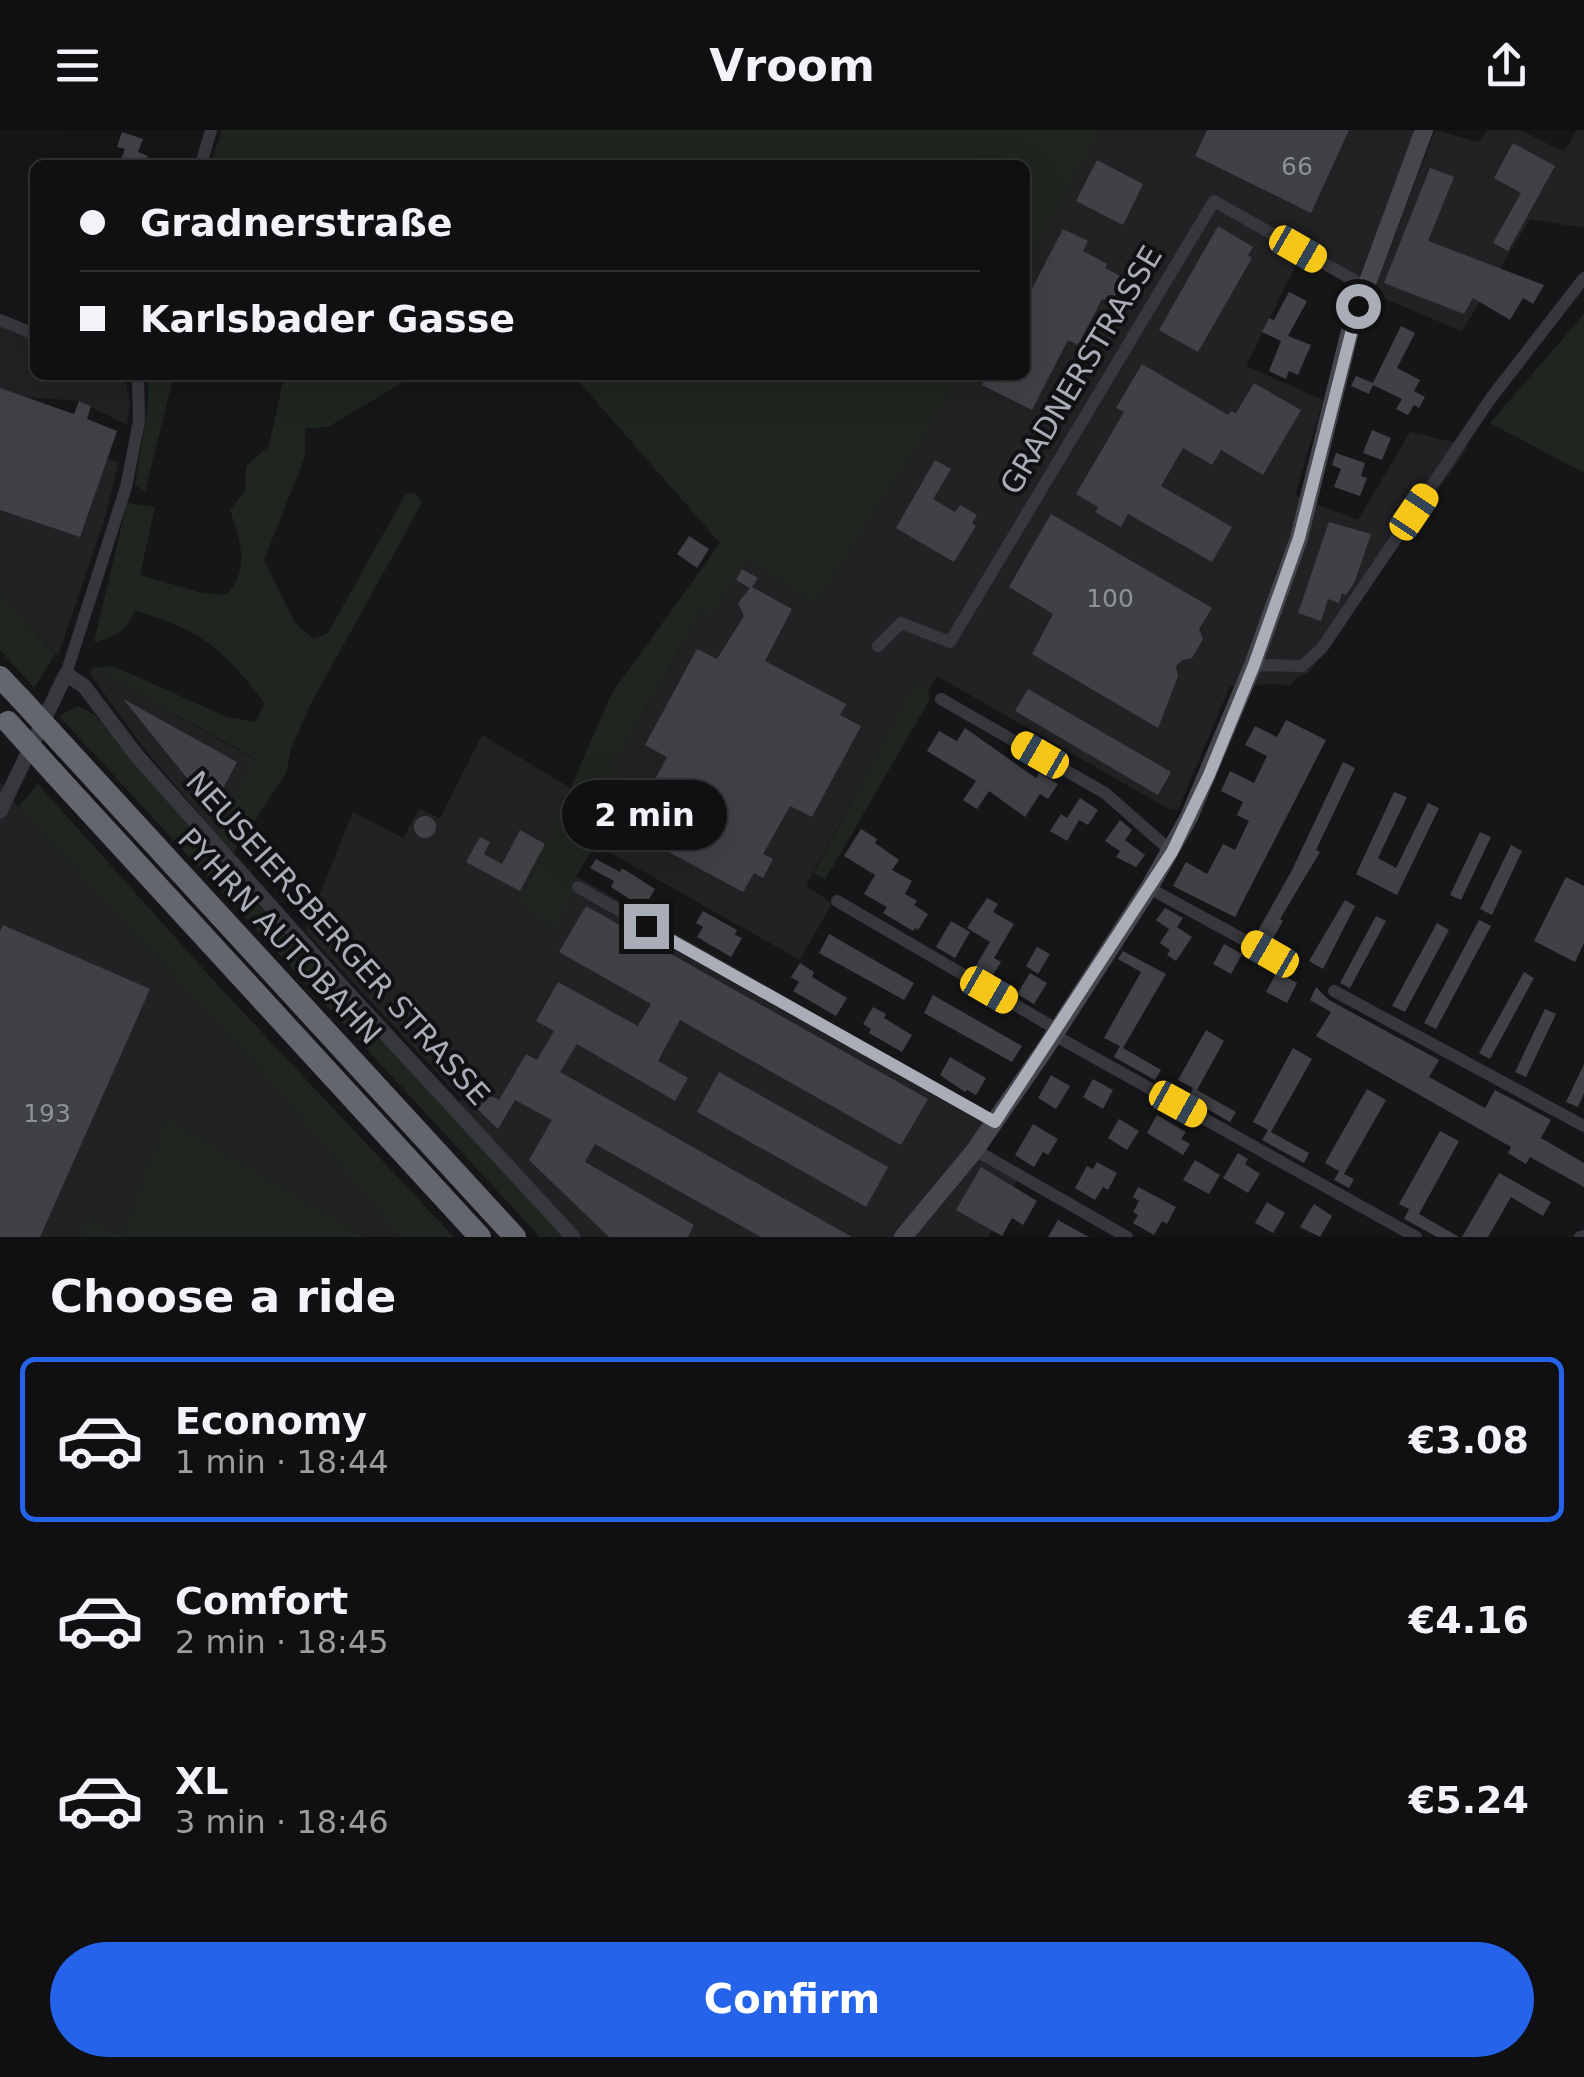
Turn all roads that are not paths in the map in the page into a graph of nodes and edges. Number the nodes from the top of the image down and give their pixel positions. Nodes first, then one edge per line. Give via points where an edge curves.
1 (211, 130) edge
2 (1424, 130) edge
3 (202, 160) edge
4 (1584, 278) edge
5 (1364, 286) junction
6 (0, 320) edge
7 (30, 332) edge
8 (138, 380) edge
9 (878, 646) dead end
10 (1254, 665) junction
11 (66, 674) junction
12 (0, 677) edge
13 (941, 698) dead end
14 (4, 718) edge
15 (2, 799) edge
16 (1172, 852) junction
17 (578, 887) dead end
18 (1149, 888) junction
19 (837, 901) dead end
20 (1270, 954) dead end
21 (1334, 991) dead end
22 (1056, 1032) junction
23 (995, 1122) junction
24 (1584, 1126) edge
25 (975, 1150) junction
26 (480, 1237) edge
27 (515, 1237) edge
28 (573, 1237) edge
29 (902, 1237) edge
30 (1127, 1237) edge
31 (1416, 1237) edge

1 - 3 street
2 - 5 main road
4 - 10 street via 1492,398 1322,648 1302,666
5 - 9 street, GRADNERSTRASSE via 1214,202 950,642 902,624
5 - 10 main road via 1299,538
6 - 7 street
8 - 11 street via 139,421 126,487
10 - 16 main road
11 - 15 street
11 - 28 street, NEUSEIERSBERGER STRASSE via 84,686 137,756
12 - 27 highway, PYHRN AUTOBAHN, bridge
13 - 16 street via 1105,793
14 - 26 highway, PYHRN AUTOBAHN, bridge
16 - 18 main road
17 - 23 street
18 - 20 street
18 - 22 main road
19 - 22 street
21 - 24 street
22 - 23 main road
22 - 31 street
23 - 25 main road
25 - 29 main road
25 - 30 street

